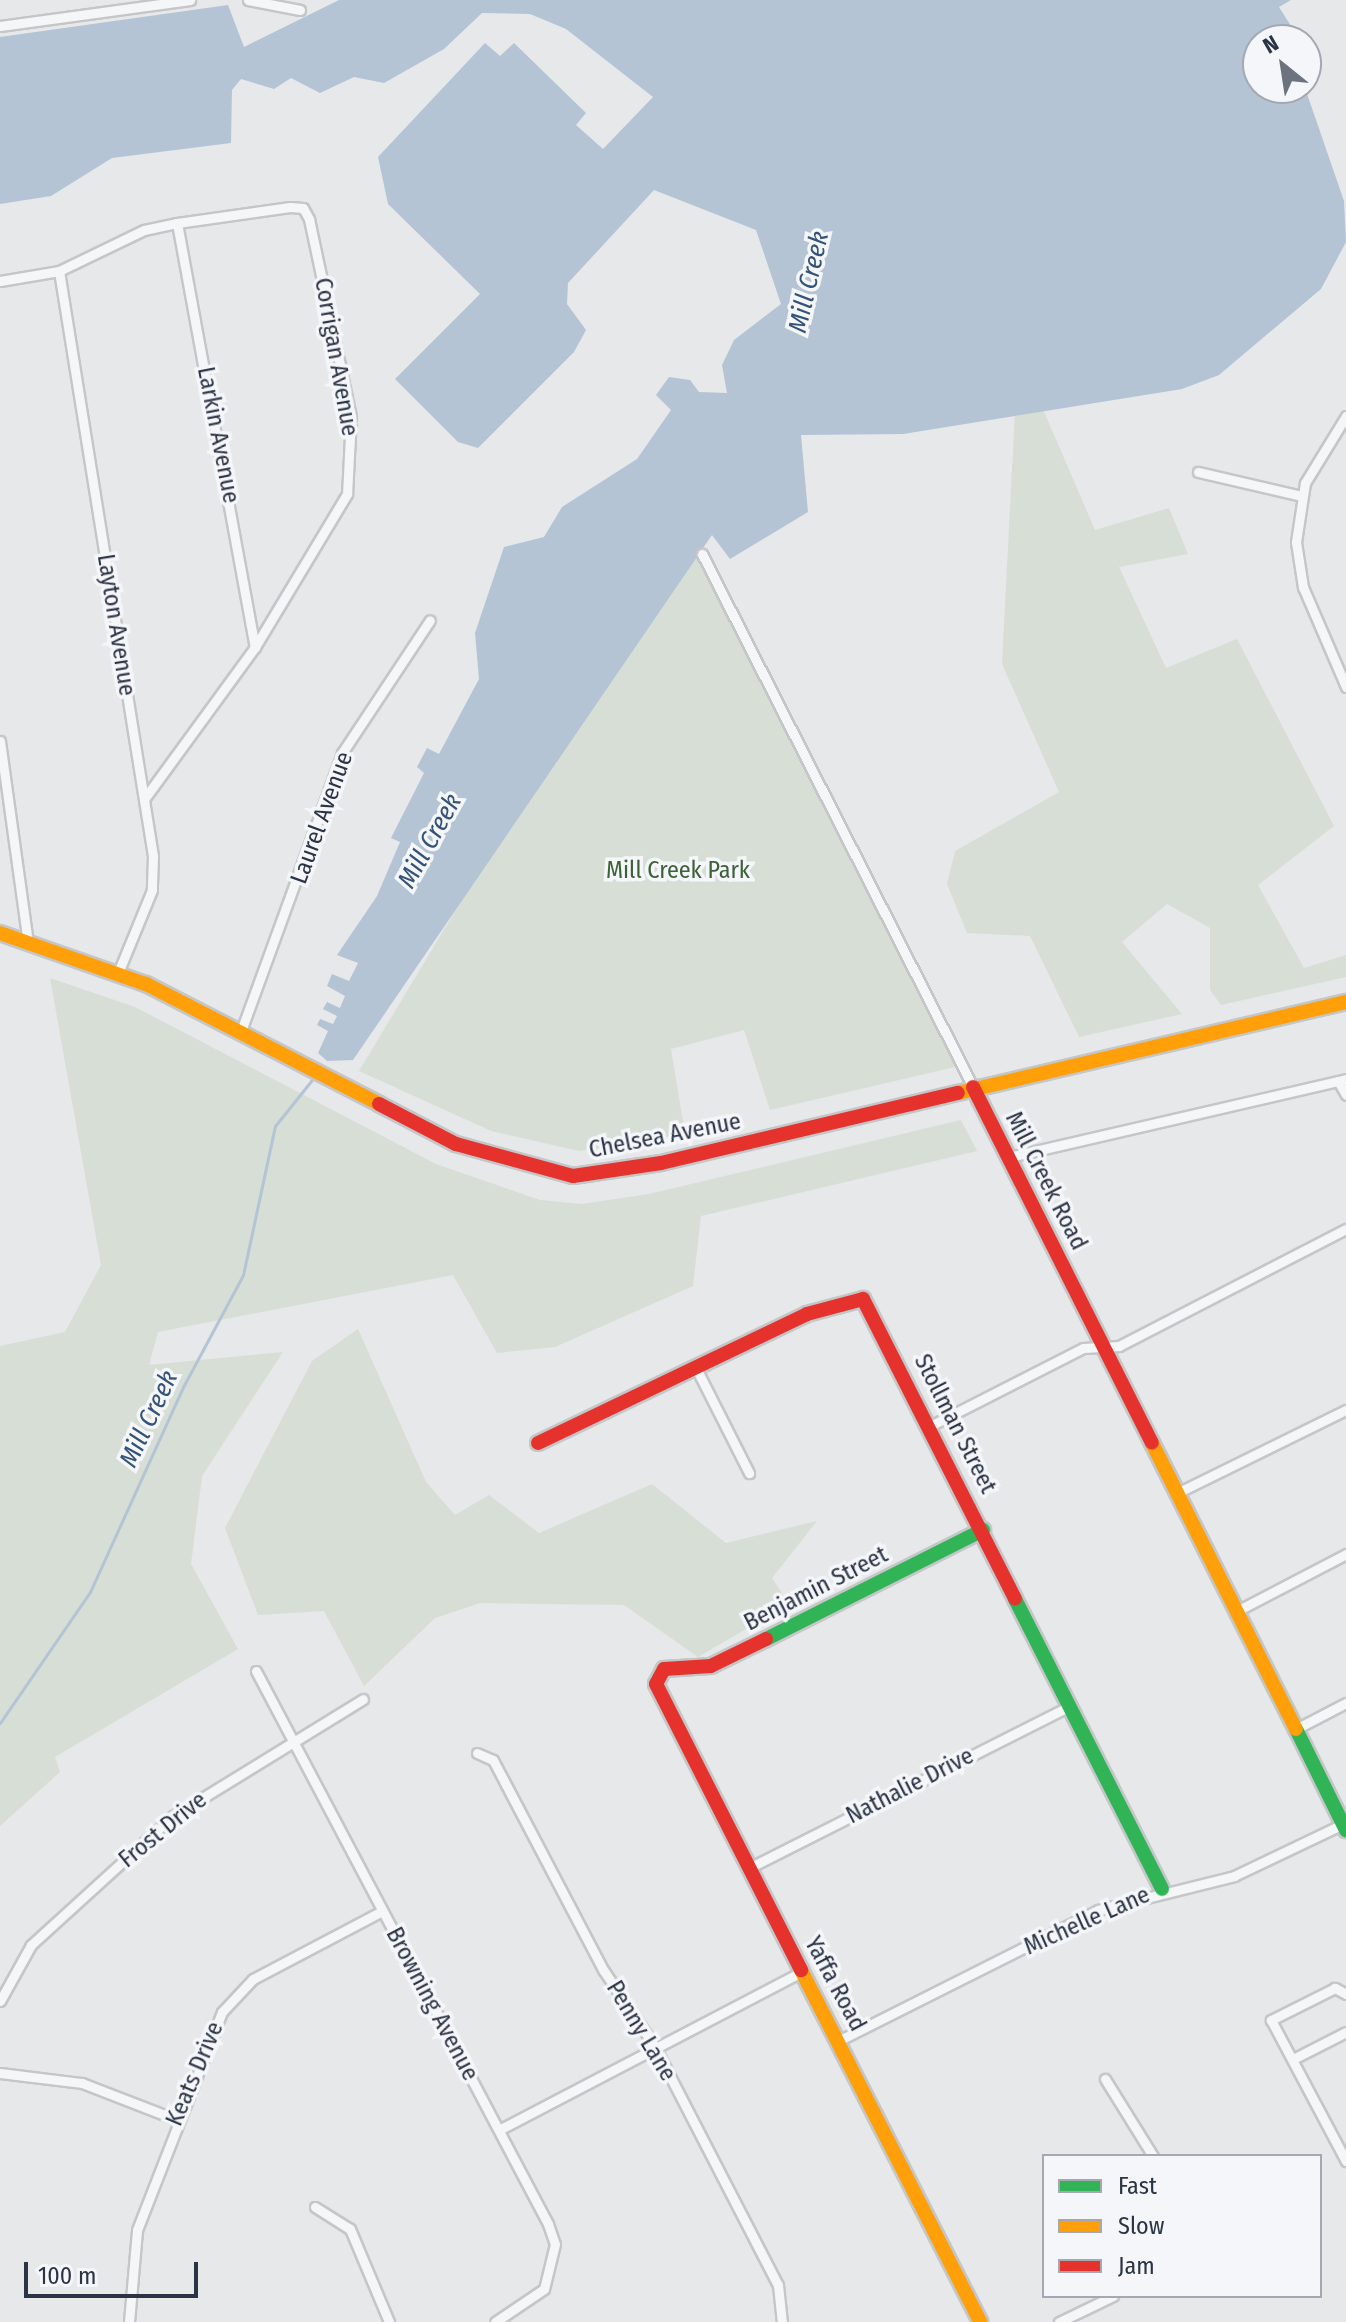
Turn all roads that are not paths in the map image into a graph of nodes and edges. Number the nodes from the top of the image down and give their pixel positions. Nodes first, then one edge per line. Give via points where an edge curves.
1 (190, 0) edge
2 (248, 0) edge
3 (300, 10) dead end
4 (0, 26) edge
5 (177, 223) junction
6 (59, 271) junction
7 (0, 281) edge
8 (1346, 416) edge
9 (1198, 472) dead end
10 (1302, 496) junction
11 (702, 554) dead end
12 (430, 620) dead end
13 (255, 647) junction
14 (1346, 687) edge
15 (0, 741) edge
16 (145, 798) junction
17 (0, 933) edge
18 (28, 942) junction
19 (118, 973) junction
20 (1346, 1002) edge
21 (241, 1031) junction
22 (1342, 1080) edge
23 (973, 1087) junction
24 (1346, 1095) edge
25 (1009, 1157) junction
26 (1346, 1229) edge
27 (1104, 1344) junction
28 (696, 1368) junction
29 (1346, 1410) edge
30 (932, 1425) junction
31 (538, 1443) dead end
32 (749, 1473) dead end
33 (1177, 1493) junction
34 (983, 1530) junction
35 (1346, 1554) edge
36 (1237, 1611) junction
37 (664, 1669) joint
38 (256, 1671) dead end
39 (363, 1699) dead end
40 (1346, 1703) edge
41 (1071, 1705) junction
42 (1296, 1729) junction
43 (294, 1742) junction
44 (477, 1753) dead end
45 (1344, 1827) edge
46 (749, 1868) junction
47 (1162, 1889) junction
48 (382, 1911) junction
49 (803, 1971) junction
50 (1346, 1994) edge
51 (0, 2001) edge
52 (1346, 2032) edge
53 (840, 2040) junction
54 (655, 2047) junction
55 (1295, 2058) junction
56 (0, 2073) edge
57 (1105, 2079) dead end
58 (175, 2119) junction
59 (499, 2130) junction
60 (1152, 2154) edge
61 (1346, 2161) edge
62 (315, 2207) dead end
63 (1109, 2298) edge
64 (129, 2322) edge
65 (389, 2322) edge
66 (495, 2322) edge
67 (782, 2322) edge
68 (980, 2322) edge
69 (1059, 2322) edge

1 - 4 street
2 - 3 street
5 - 6 street via 144,230
5 - 13 street, Larkin Avenue
5 - 13 street, Corrigan Avenue via 303,208 351,416 347,494
6 - 7 street
6 - 16 street, Layton Avenue
8 - 10 street via 1316,459
9 - 10 street
10 - 14 street via 1298,569
11 - 23 street, Mill Creek Road
12 - 21 street, Laurel Avenue via 342,753
13 - 16 street, Corrigan Avenue
15 - 18 street
16 - 19 street, Layton Avenue via 152,890
17 - 18 street, Chelsea Avenue
18 - 19 street, Chelsea Avenue
19 - 21 street, Chelsea Avenue
20 - 23 street, Chelsea Avenue
21 - 23 street, Chelsea Avenue via 456,1144 516,1166 573,1176 661,1163
22 - 24 street
22 - 25 street
23 - 25 street, Mill Creek Road
25 - 27 street, Mill Creek Road
26 - 27 street via 1119,1346
27 - 30 street via 1083,1348
27 - 33 street, Mill Creek Road
28 - 30 street, Stollman Street via 807,1314 863,1299
28 - 31 street, Stollman Street
28 - 32 street
29 - 33 street
30 - 34 street, Stollman Street
33 - 36 street, Mill Creek Road
34 - 37 street, Benjamin Street via 711,1666
34 - 41 street, Stollman Street
35 - 36 street
36 - 42 street, Mill Creek Road
37 - 46 street, Yaffa Road via 656,1684 660,1696
38 - 43 street, Browning Avenue
39 - 43 street, Frost Drive
40 - 42 street
41 - 46 street, Nathalie Drive
41 - 47 street, Stollman Street
42 - 45 street, Mill Creek Road
43 - 48 street, Browning Avenue
43 - 51 street, Frost Drive via 173,1816 31,1945
44 - 54 street, Penny Lane via 493,1760 604,1971
45 - 47 street, Michelle Lane via 1234,1876
46 - 49 street, Yaffa Road
47 - 53 street, Michelle Lane via 1098,1910
48 - 58 street, Keats Drive via 292,1955 236,1993
48 - 59 street, Browning Avenue
49 - 53 street, Yaffa Road
49 - 54 street
50 - 55 street via 1335,1988 1271,2020
52 - 55 street
53 - 68 street, Yaffa Road
54 - 59 street
54 - 67 street, Penny Lane via 778,2285
55 - 61 street
56 - 58 street via 82,2083
57 - 60 street
58 - 64 street, Keats Drive via 130,2259
59 - 66 street, Browning Avenue via 555,2244 544,2289
62 - 65 street via 350,2229
63 - 69 street

